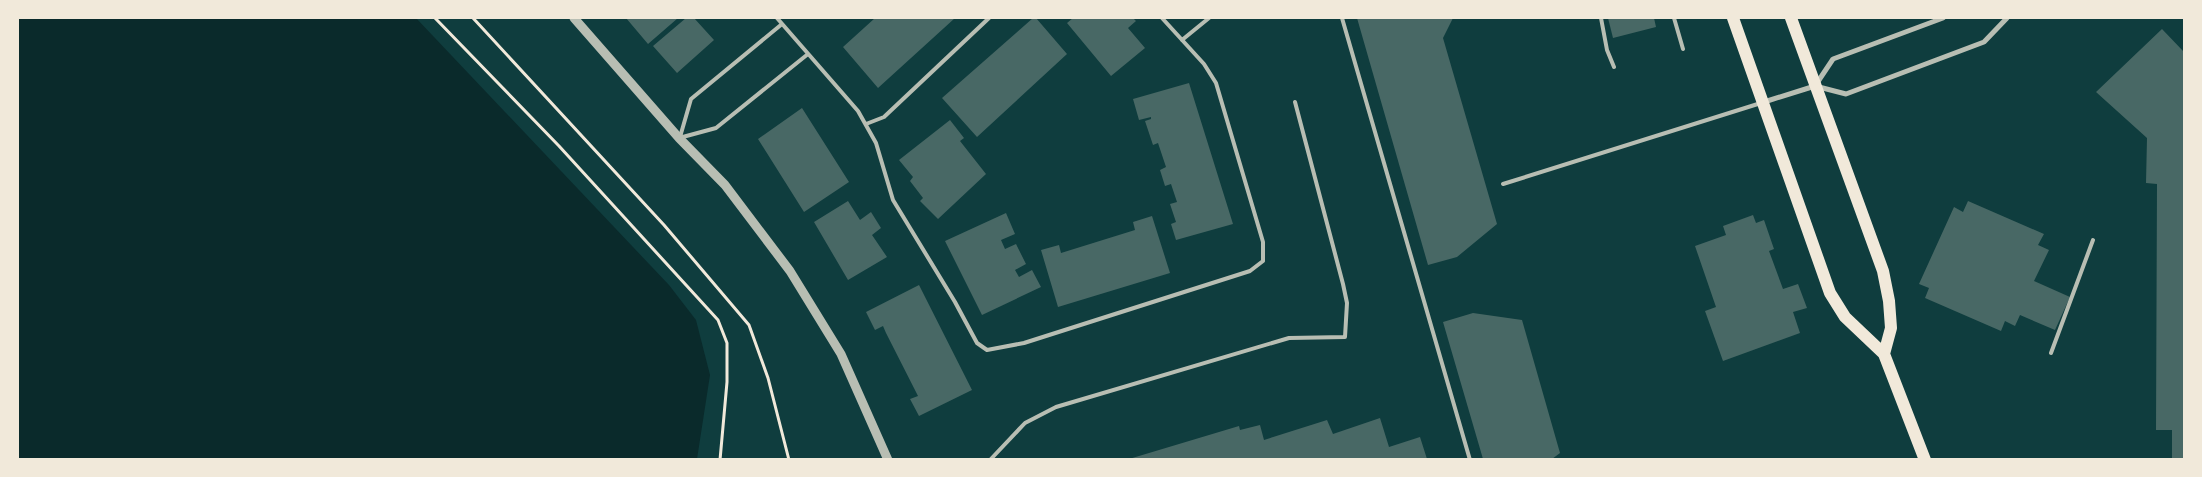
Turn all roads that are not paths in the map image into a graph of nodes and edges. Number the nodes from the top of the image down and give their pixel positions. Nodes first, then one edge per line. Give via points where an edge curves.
1 (574, 18) edge
2 (777, 18) edge
3 (988, 18) edge
4 (1162, 18) edge
5 (1209, 18) edge
6 (1342, 18) edge
7 (1600, 18) edge
8 (1674, 18) edge
9 (1733, 18) edge
10 (1791, 18) edge
11 (1943, 18) edge
12 (2007, 18) edge
13 (782, 24) junction
14 (1182, 40) junction
15 (1683, 49) dead end
16 (808, 54) junction
17 (1614, 67) dead end
18 (1815, 86) junction
19 (1295, 102) dead end
20 (1764, 102) junction
21 (866, 124) junction
22 (679, 138) junction
23 (1503, 184) dead end
24 (2093, 240) dead end
25 (2051, 353) dead end
26 (1884, 354) junction
27 (888, 460) edge
28 (990, 460) edge
29 (1470, 460) edge
30 (1925, 460) edge

1 - 22 street
2 - 13 lane
3 - 21 lane via 884,117
4 - 14 lane
5 - 14 lane
6 - 29 lane
7 - 17 lane
8 - 15 lane
9 - 20 main road
10 - 18 main road
11 - 18 street via 1833,59
12 - 18 street via 1984,42 1846,94
13 - 16 lane
13 - 22 lane via 691,99
14 - 21 lane via 1216,83 1263,242 1263,261 1250,270 1024,343 987,350 977,343 893,200 876,143
16 - 21 lane
16 - 22 lane via 716,128
18 - 20 street
18 - 26 main road via 1883,271 1891,328
19 - 28 lane via 1343,284 1345,337 1289,338 1056,407 1025,423
20 - 23 lane
20 - 26 main road via 1830,293 1860,334
22 - 27 street via 725,185 790,270 841,354
24 - 25 lane
26 - 30 main road

